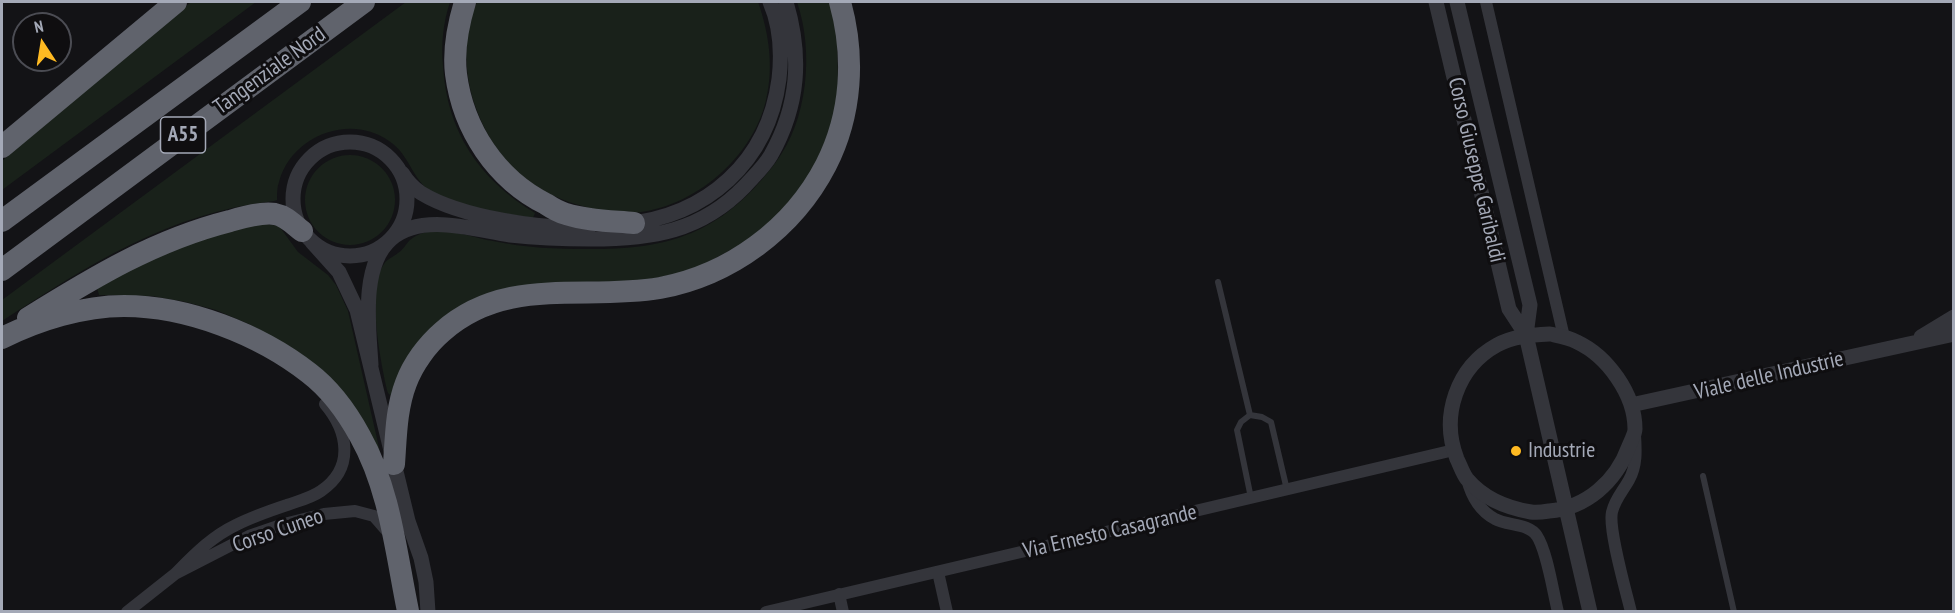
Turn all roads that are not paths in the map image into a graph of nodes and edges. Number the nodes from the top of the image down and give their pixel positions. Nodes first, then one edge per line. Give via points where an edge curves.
1 (176, 2) edge
2 (300, 2) edge
3 (364, 2) edge
4 (465, 2) edge
5 (770, 2) edge
6 (786, 2) edge
7 (840, 2) edge
8 (1436, 2) edge
9 (1457, 2) edge
10 (1486, 2) edge
11 (2, 147) edge
12 (402, 173) junction
13 (2, 221) edge
14 (634, 223) junction
15 (307, 237) junction
16 (391, 239) junction
17 (2, 270) edge
18 (1218, 282) dead end
19 (1953, 317) edge
20 (1953, 334) edge
21 (1526, 335) junction
22 (2, 336) edge
23 (1564, 337) junction
24 (258, 342) junction
25 (1908, 345) junction
26 (371, 365) junction
27 (1631, 405) junction
28 (1250, 416) junction
29 (1635, 430) junction
30 (1454, 450) junction
31 (394, 464) junction
32 (1703, 476) dead end
33 (1467, 479) junction
34 (1287, 490) junction
35 (1252, 498) junction
36 (1565, 510) junction
37 (408, 521) junction
38 (394, 545) junction
39 (938, 572) junction
40 (175, 574) junction
41 (839, 594) junction
42 (408, 611) edge
43 (127, 612) edge
44 (428, 612) edge
45 (766, 612) edge
46 (843, 612) edge
47 (947, 612) edge
48 (1558, 612) edge
49 (1590, 612) edge
50 (1631, 612) edge
51 (1734, 612) edge

1 - 11 highway
2 - 13 highway, Tangenziale Nord / A55
3 - 17 highway, Tangenziale Nord / A55
4 - 14 highway via 455,50 456,74 470,125 493,162 524,193 564,214
5 - 14 street via 777,29 777,93 756,146 734,175 698,202 680,212
6 - 16 street via 796,63 793,101 785,125 768,160 709,215 674,231 637,238 553,239 440,225 418,226
7 - 31 highway via 849,60 843,118 820,176 787,220 724,266 685,282 633,291 521,296 502,299 463,316 430,344 406,381
8 - 21 street, Corso Giuseppe Garibaldi via 1509,309
9 - 21 street, Corso Giuseppe Garibaldi via 1530,305
10 - 23 street
12 - 14 street via 412,187 436,201 494,218 556,227
12 - 15 street via 375,147 351,142 327,147 307,162 295,183 293,208
12 - 16 street via 407,207 400,229
15 - 16 street via 324,250 354,257 369,254
15 - 22 highway via 276,214 190,232 96,276
15 - 26 street via 339,272 357,310
16 - 26 street via 375,265 370,289
18 - 28 lane
19 - 25 street, Viale delle Industrie
20 - 25 street, Viale delle Industrie
21 - 23 street
21 - 30 street via 1498,344 1478,358 1462,378 1453,401 1450,426
21 - 36 street, Corso Giuseppe Garibaldi
22 - 24 highway via 73,313 123,306 175,311
23 - 27 street via 1601,358
24 - 38 highway via 310,374 350,420 379,477
24 - 40 street via 332,412 344,437 344,459 321,491 234,526 204,546
25 - 27 street, Viale delle Industrie
26 - 31 street
27 - 29 street
28 - 34 lane via 1271,422
28 - 35 lane via 1240,422 1237,430
29 - 36 street via 1608,482 1587,500
29 - 50 street via 1632,472 1611,514
30 - 33 street
30 - 34 street, Via Ernesto Casagrande
31 - 37 street
32 - 51 lane
33 - 36 street via 1501,505 1533,513
33 - 48 street via 1471,495 1495,519 1536,534
34 - 35 street, Via Ernesto Casagrande
35 - 39 street, Via Ernesto Casagrande
36 - 49 street, Corso Giuseppe Garibaldi
37 - 42 street
37 - 44 street via 421,558
38 - 40 street, Corso Cuneo via 374,516 342,511 249,536
38 - 42 highway
39 - 41 street, Via Ernesto Casagrande
39 - 47 street
40 - 43 street, Corso Cuneo
41 - 45 street, Via Ernesto Casagrande
41 - 46 street

